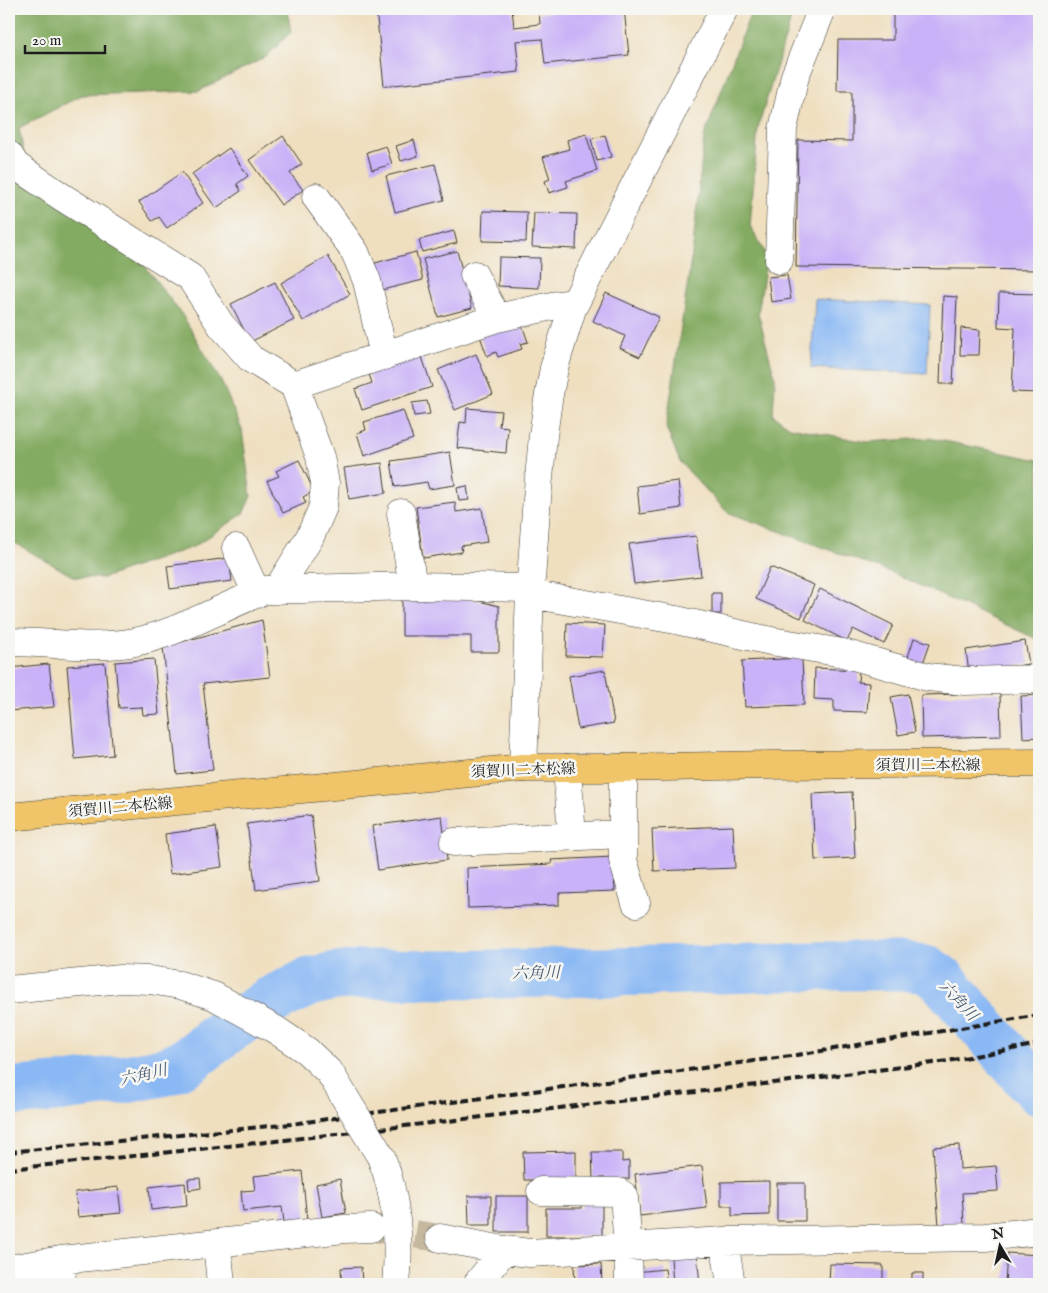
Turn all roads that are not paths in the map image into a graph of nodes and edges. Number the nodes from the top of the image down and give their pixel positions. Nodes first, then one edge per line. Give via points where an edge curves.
1 (724, 9) edge
2 (822, 9) edge
3 (9, 155) edge
4 (316, 197) dead end
5 (779, 260) dead end
6 (474, 275) dead end
7 (575, 304) junction
8 (497, 318) junction
9 (384, 356) junction
10 (294, 385) junction
11 (401, 513) dead end
12 (236, 548) dead end
13 (413, 586) junction
14 (530, 591) junction
15 (267, 592) junction
16 (9, 642) edge
17 (1039, 679) edge
18 (1039, 764) edge
19 (523, 768) junction
20 (567, 768) junction
21 (623, 768) junction
22 (9, 817) edge
23 (624, 834) junction
24 (572, 836) junction
25 (454, 842) dead end
26 (636, 904) dead end
27 (9, 990) edge
28 (542, 1191) dead end
29 (371, 1228) tunnel mouth
30 (1039, 1232) edge
31 (440, 1238) tunnel mouth
32 (724, 1241) junction
33 (217, 1243) junction
34 (628, 1247) junction
35 (504, 1250) junction
36 (9, 1269) edge
37 (62, 1272) edge
38 (221, 1284) edge
39 (396, 1284) edge
40 (477, 1284) edge
41 (629, 1284) edge
42 (731, 1284) edge

1 - 7 street
2 - 5 street via 795,76 783,128
3 - 10 street via 15,165 62,197 190,277 221,325 251,359
4 - 9 street via 355,252 367,281
6 - 8 street
7 - 8 street
7 - 14 street via 556,360 548,400
8 - 9 street
9 - 10 street
10 - 15 street via 320,457 325,483 323,507 310,537
11 - 13 street
12 - 15 street
13 - 14 street
13 - 15 street
14 - 17 street via 843,653 928,677 965,681
14 - 19 street
15 - 16 street via 135,642 83,646
18 - 21 main road, 須賀川二本松線
19 - 20 main road, 須賀川二本松線
19 - 22 main road, 須賀川二本松線
20 - 21 main road, 須賀川二本松線
20 - 24 street
21 - 23 street
23 - 24 street
23 - 26 street via 623,860
24 - 25 street
27 - 39 street, bridge via 121,979 180,984 214,996 307,1051 330,1073 388,1172 398,1250
28 - 34 street via 618,1192 624,1196
29 - 33 street
30 - 32 street
31 - 35 street
32 - 34 street
32 - 42 street
33 - 37 street
33 - 38 street
34 - 35 street via 530,1252
34 - 41 street
35 - 40 street
36 - 37 street

